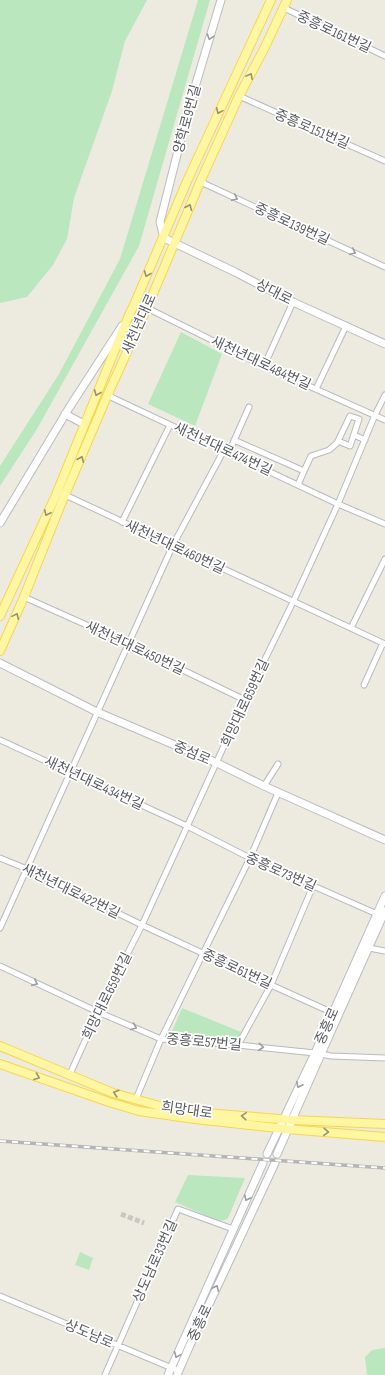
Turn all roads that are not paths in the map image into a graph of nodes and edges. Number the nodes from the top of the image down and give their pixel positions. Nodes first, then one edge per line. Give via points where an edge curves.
1 (221, 0) edge
2 (267, 0) edge
3 (271, 0) edge
4 (287, 0) edge
5 (284, 8) junction
6 (263, 17) junction
7 (385, 56) edge
8 (239, 96) junction
9 (385, 161) edge
10 (201, 180) junction
11 (164, 238) junction
12 (174, 243) junction
13 (385, 267) edge
14 (293, 302) junction
15 (147, 308) junction
16 (129, 315) junction
17 (346, 326) junction
18 (385, 344) edge
19 (264, 366) junction
20 (316, 389) junction
21 (108, 394) junction
22 (385, 395) edge
23 (249, 407) dead end
24 (65, 414) junction
25 (375, 415) junction
26 (385, 420) edge
27 (84, 424) junction
28 (170, 425) junction
29 (354, 435) junction
30 (234, 440) junction
31 (365, 440) junction
32 (338, 441) junction
33 (227, 451) junction
34 (304, 471) junction
35 (298, 485) junction
36 (57, 491) junction
37 (66, 495) junction
38 (338, 504) junction
39 (122, 522) junction
40 (0, 523) edge
41 (385, 524) edge
42 (173, 545) junction
43 (385, 559) edge
44 (24, 597) junction
45 (293, 602) junction
46 (0, 616) edge
47 (351, 628) junction
48 (384, 643) edge
49 (128, 644) junction
50 (0, 651) edge
51 (0, 663) edge
52 (364, 685) dead end
53 (245, 700) junction
54 (98, 712) junction
55 (0, 740) edge
56 (217, 763) junction
57 (278, 764) dead end
58 (70, 772) junction
59 (264, 786) junction
60 (278, 793) junction
61 (187, 826) junction
62 (385, 840) edge
63 (0, 858) edge
64 (250, 858) junction
65 (27, 869) junction
66 (313, 886) junction
67 (385, 896) edge
68 (385, 911) edge
69 (377, 914) junction
70 (142, 925) junction
71 (0, 928) edge
72 (369, 948) junction
73 (385, 951) edge
74 (203, 953) junction
75 (0, 966) edge
76 (271, 985) junction
77 (98, 1012) junction
78 (333, 1013) junction
79 (161, 1039) junction
80 (238, 1045) junction
81 (0, 1046) edge
82 (318, 1053) junction
83 (385, 1058) edge
84 (0, 1064) edge
85 (70, 1074) junction
86 (136, 1099) junction
87 (283, 1119) junction
88 (292, 1120) junction
89 (385, 1124) edge
90 (283, 1128) junction
91 (385, 1136) edge
92 (267, 1154) dead end
93 (278, 1154) dead end
94 (263, 1163) dead end
95 (275, 1163) dead end
96 (233, 1229) junction
97 (0, 1296) edge
98 (118, 1346) junction
99 (170, 1372) edge
100 (178, 1373) edge
101 (105, 1375) edge

1 -> 11 main road, 양학로9번길 via 189,107 160,222
2 - 6 main road
3 - 6 main road, 새천년대로
4 - 5 main road, 새천년대로
5 - 7 street, 중흥로161번길
8 -> 5 main road, 새천년대로
6 -> 11 main road, 새천년대로 via 188,179
8 - 9 street, 중흥로151번길
8 - 10 main road, 새천년대로
12 -> 10 main road, 새천년대로
10 -> 13 street, 중흥로139번길
11 - 12 main road, 상대로
11 -> 16 main road, 새천년대로
12 - 14 main road, 상대로
12 - 15 main road, 새천년대로
14 - 17 main road, 상대로
14 - 19 street
15 - 19 street, 새천년대로484번길
15 - 21 main road, 새천년대로
16 - 24 main road, 새천년대로
16 -> 27 main road, 새천년대로
17 - 18 main road, 상대로
17 - 20 street
19 - 20 street, 새천년대로484번길
20 - 25 street, 새천년대로484번길
21 - 28 street, 새천년대로474번길
37 -> 21 main road, 새천년대로
22 - 25 street, 희망대로659번길
23 - 30 street
24 - 27 main road
24 - 40 main road, 새천년대로
25 - 26 street, 새천년대로484번길
25 - 31 street, 희망대로659번길
27 - 36 main road, 새천년대로
28 - 33 street, 새천년대로474번길
28 - 39 street
29 - 31 street
29 - 32 street via 350,446
29 - 32 street via 359,419 350,416
30 - 33 street
30 - 34 street
31 - 38 street, 희망대로659번길
32 - 34 street via 329,450 311,456
33 - 35 street, 새천년대로474번길
33 - 42 street
34 - 35 street
35 - 38 street, 새천년대로474번길
36 - 37 street, 새천년대로460번길
36 -> 46 main road, 새천년대로
37 - 39 street, 새천년대로460번길
37 - 44 main road, 새천년대로
38 - 41 street, 새천년대로474번길
38 - 45 street, 희망대로659번길
39 - 42 street, 새천년대로460번길
42 - 45 street, 새천년대로460번길
42 - 49 street
43 - 47 street
44 - 49 street, 새천년대로450번길
50 -> 44 main road, 새천년대로
45 - 47 street, 새천년대로460번길
45 - 53 street, 희망대로659번길
47 - 48 street, 새천년대로460번길
48 - 52 street
49 - 53 street, 새천년대로450번길
49 - 54 street
51 - 54 main road, 중섬로
53 - 56 street, 희망대로659번길
54 - 56 main road, 중섬로
54 - 58 street
55 - 58 street, 새천년대로434번길
56 - 59 main road, 중섬로
56 - 61 street, 희망대로659번길
57 - 59 street
58 - 61 street, 새천년대로434번길
58 - 65 street
59 - 60 main road, 중섬로
60 - 62 main road, 중섬로
60 - 64 street
61 - 64 street, 중흥로73번길
61 - 70 street, 희망대로659번길
63 - 65 street, 새천년대로422번길
64 - 66 street, 중흥로73번길
64 - 74 street
65 - 70 street, 새천년대로422번길
65 - 71 street
66 - 69 street, 중흥로73번길
66 - 76 street
67 - 69 main road, 중흥로
68 - 72 main road, 중흥로
69 - 78 main road, 중흥로
70 - 74 street, 중흥로61번길
70 - 77 street, 희망대로659번길
72 - 73 street
72 - 82 main road, 중흥로
74 - 76 street, 중흥로61번길
74 - 79 street
75 -> 77 street, 중흥로57번길
76 - 78 street, 중흥로61번길
76 - 80 street
77 -> 79 street, 중흥로57번길
77 - 85 street, 희망대로659번길
78 - 82 main road, 중흥로
79 - 80 street, 중흥로57번길
79 - 86 street
80 -> 82 street, 중흥로57번길
81 - 85 main road, 희망대로
82 - 83 street, 중흥로57번길 via 331,1056
82 -> 87 main road, 중흥로
82 - 88 main road, 중흥로
84 -> 90 main road, 희망대로 via 139,1111
86 -> 85 main road, 희망대로 via 113,1093
87 -> 86 main road, 희망대로 via 181,1111
87 - 88 main road, 희망대로
87 - 90 main road, 중흥로
88 - 89 main road, 희망대로
88 - 90 main road, 중흥로
90 -> 91 main road, 희망대로
90 - 92 main road, 중흥로
90 - 93 main road, 중흥로
94 -> 96 main road, 중흥로
100 -> 95 main road, 중흥로
96 - 98 street, 상도남로33번길 via 178,1209
96 -> 99 main road, 중흥로
97 - 98 street, 상도남로
98 - 99 street, 상도남로
98 - 101 street
99 - 100 street, 상도남로

